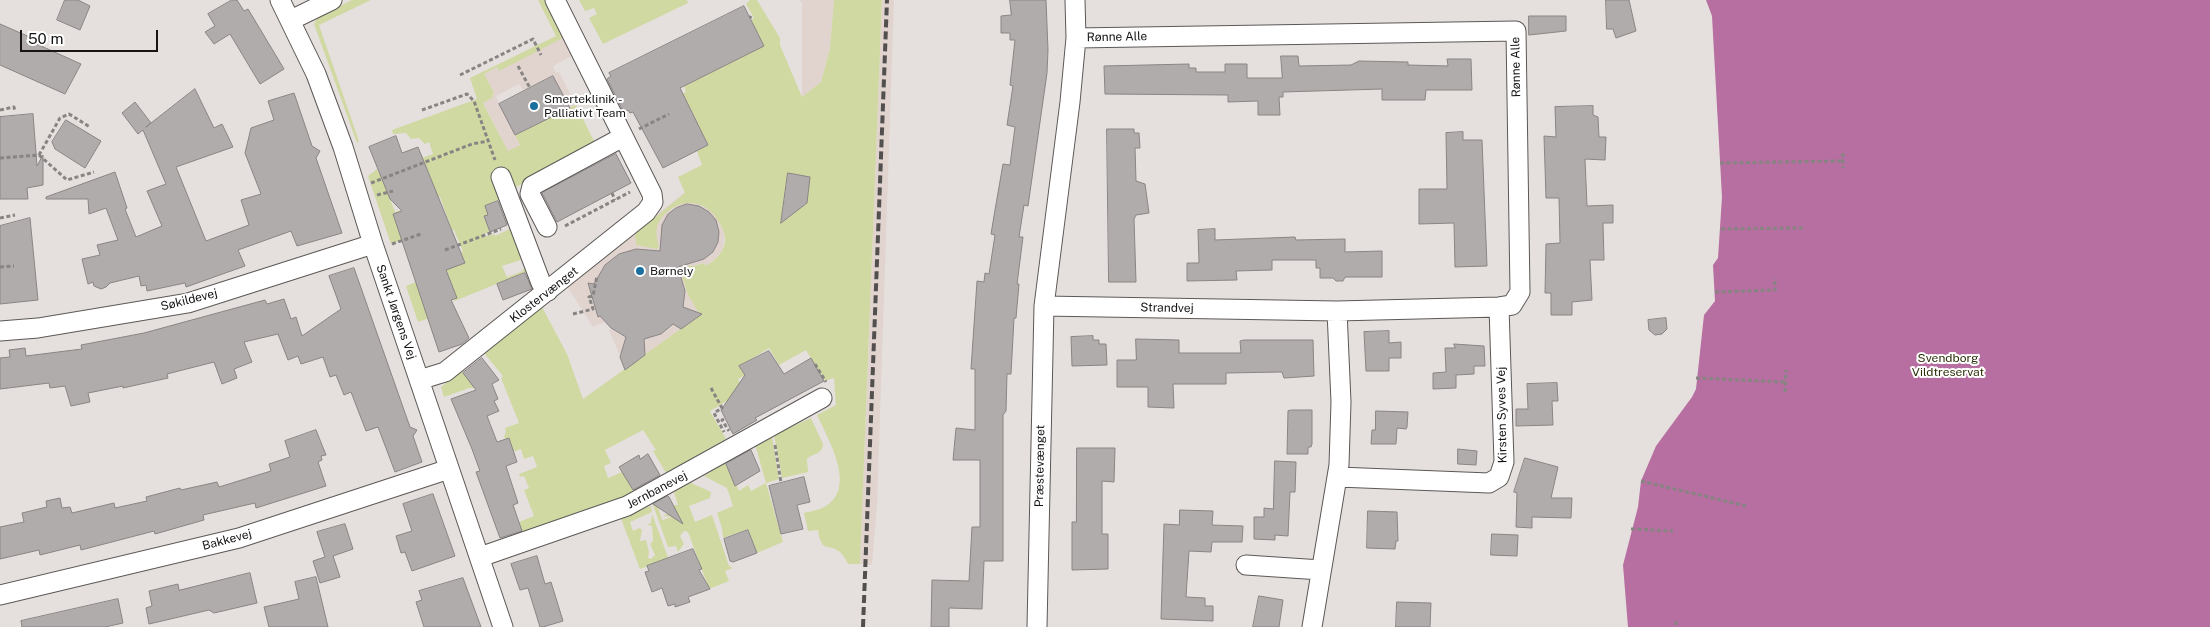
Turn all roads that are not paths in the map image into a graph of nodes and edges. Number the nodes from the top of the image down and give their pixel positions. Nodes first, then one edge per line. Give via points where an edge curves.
1 (280, 0) edge
2 (332, 0) edge
3 (555, 0) edge
4 (1075, 0) edge
5 (290, 20) junction
6 (1076, 38) junction
7 (623, 137) junction
8 (501, 177) road end
9 (554, 227) road end
10 (373, 244) junction
11 (548, 291) junction
12 (1044, 306) junction
13 (1499, 307) junction
14 (1337, 311) junction
15 (0, 331) edge
16 (419, 380) junction
17 (824, 389) road end
18 (449, 469) junction
19 (1338, 477) junction
20 (480, 557) junction
21 (1246, 565) dead end
22 (1321, 570) junction
23 (0, 595) edge
24 (503, 627) edge
25 (1037, 627) edge
26 (1312, 627) edge

1 - 5 street, Sankt Jørgens Vej
2 - 5 street
3 - 7 street
4 - 6 street
5 - 10 street, Sankt Jørgens Vej via 325,96
6 - 12 street
6 - 13 street, Rønne Alle via 1516,31 1520,292 1512,305
7 - 9 street via 532,186 530,194
7 - 11 street, Klostervænget via 653,202 646,212
8 - 11 street via 541,283
10 - 15 street, Søkildevej via 188,303 38,328
10 - 16 street, Sankt Jørgens Vej
11 - 16 street, Klostervænget via 445,372
12 - 14 street, Strandvej
12 - 25 street, Præstevænget
13 - 14 street
13 - 19 street, Kirsten Syves Vej via 1504,462 1499,477 1488,483
14 - 19 street via 1341,402
16 - 18 street, Sankt Jørgens Vej
17 - 20 street, Jernbanevej via 627,506
18 - 20 street, Sankt Jørgens Vej
18 - 23 street, Bakkevej via 239,538
19 - 22 street
20 - 24 street, Sankt Jørgens Vej
21 - 22 street
22 - 26 street

